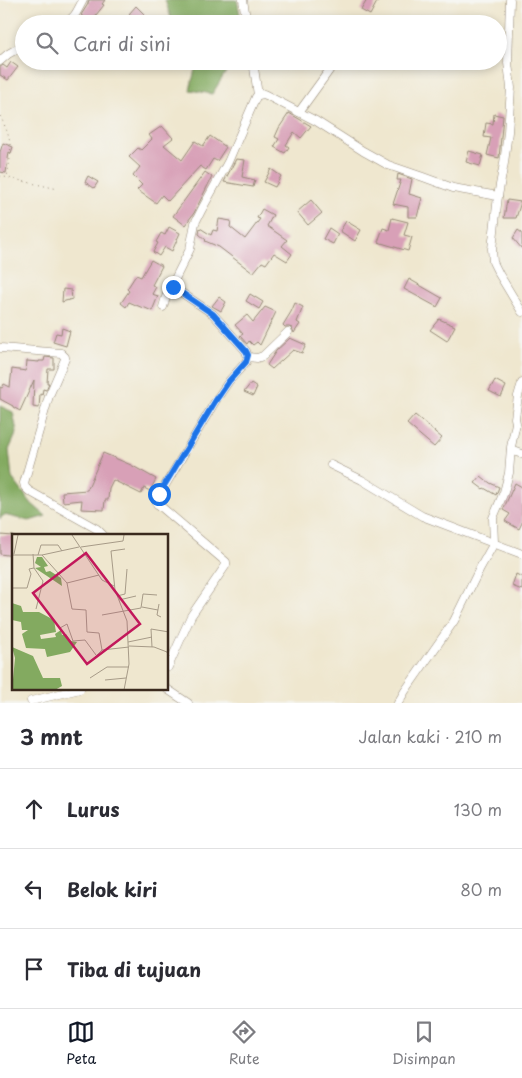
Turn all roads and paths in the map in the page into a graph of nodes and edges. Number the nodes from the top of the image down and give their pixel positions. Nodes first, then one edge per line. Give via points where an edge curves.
1 (83, 0) edge
2 (243, 0) edge
3 (510, 0) edge
4 (76, 15) edge
5 (246, 15) edge
6 (15, 50) edge
7 (0, 60) edge
8 (254, 70) edge
9 (329, 70) edge
10 (258, 95) junction
11 (299, 112) junction
12 (0, 116) edge
13 (0, 176) edge
14 (7, 177) junction
15 (58, 189) dead end
16 (498, 196) junction
17 (172, 284) junction
18 (163, 308) dead end
19 (522, 312) edge
20 (288, 332) dead end
21 (1, 348) edge
22 (248, 357) junction
23 (522, 383) edge
24 (519, 420) edge
25 (511, 450) junction
26 (522, 454) edge
27 (331, 465) dead end
28 (102, 534) edge
29 (494, 543) junction
30 (522, 554) edge
31 (169, 665) edge
32 (76, 690) edge
33 (168, 690) edge
34 (31, 701) dead end
35 (188, 703) edge
36 (398, 703) edge

1 - 4 street
2 - 5 street
3 - 16 street via 508,63 511,88
6 - 7 street
8 - 10 street
9 - 11 street
10 - 11 street via 264,94
10 - 17 street via 228,162 195,223 190,249
11 - 16 street via 388,165 453,188
12 - 14 path via 10,139
13 - 14 path
14 - 15 path
16 - 19 street via 493,262
17 - 18 street
17 - 22 street via 213,314
20 - 22 street via 262,356
21 - 28 street via 61,353 65,357 49,396 24,487
22 - 31 street via 216,400 157,499 158,504 226,562 190,616
23 - 24 street via 518,396
24 - 25 street
25 - 26 street
25 - 29 street via 504,492 493,518
27 - 29 street via 422,516
29 - 30 street
29 - 36 street via 454,621
32 - 34 street
33 - 35 street

